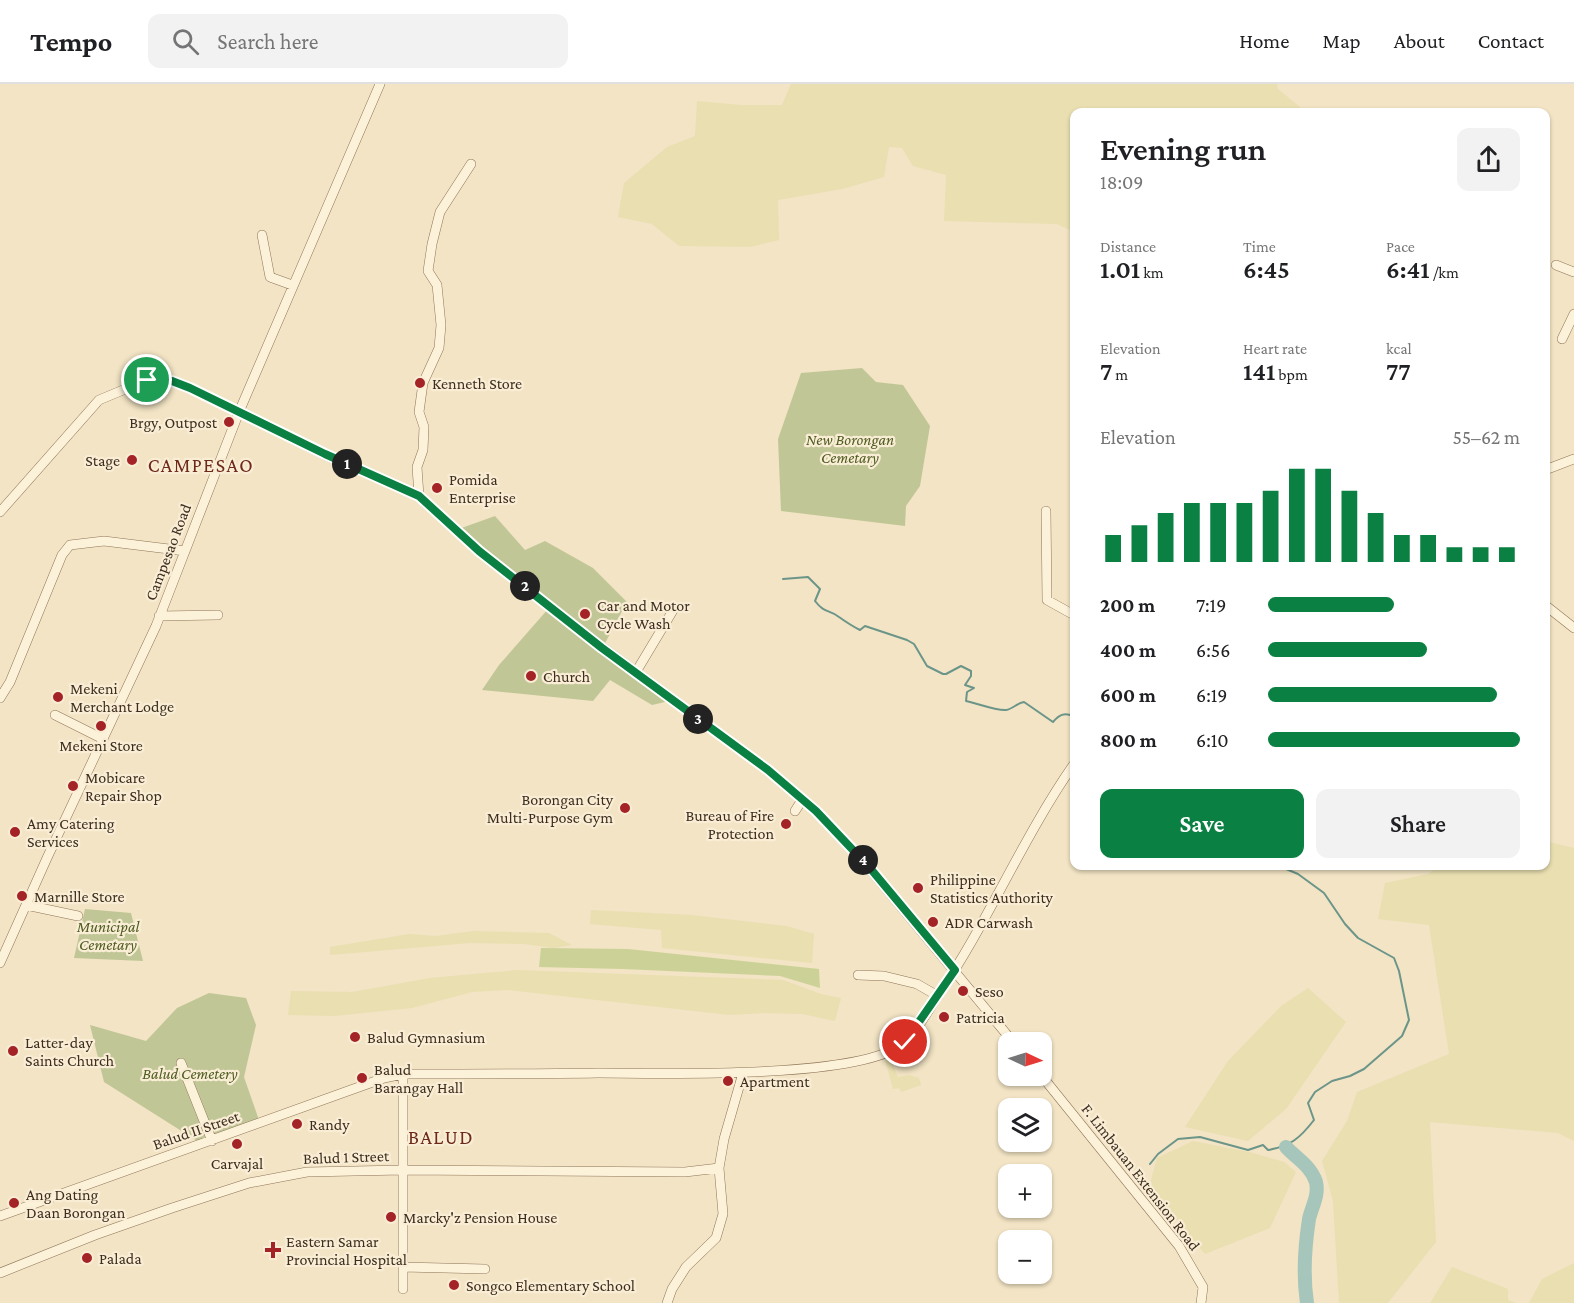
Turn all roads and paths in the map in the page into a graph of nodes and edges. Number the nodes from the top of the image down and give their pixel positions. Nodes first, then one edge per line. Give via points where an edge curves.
1 (381, 84) edge
2 (471, 164) dead end
3 (262, 235) dead end
4 (1556, 265) dead end
5 (1574, 272) edge
6 (292, 285) junction
7 (1574, 314) edge
8 (1562, 339) dead end
9 (239, 412) junction
10 (1574, 459) edge
11 (1550, 468) edge
12 (419, 496) junction
13 (0, 512) edge
14 (1046, 512) dead end
15 (185, 551) junction
16 (675, 607) dead end
17 (1550, 609) edge
18 (1070, 613) edge
19 (218, 615) dead end
20 (159, 616) junction
21 (1574, 628) edge
22 (636, 672) junction
23 (0, 698) edge
24 (55, 714) dead end
25 (103, 739) junction
26 (1070, 770) edge
27 (802, 800) junction
28 (795, 811) dead end
29 (26, 905) junction
30 (78, 916) dead end
31 (0, 963) edge
32 (955, 970) junction
33 (858, 975) dead end
34 (938, 996) junction
35 (1005, 1032) edge
36 (182, 1063) dead end
37 (743, 1073) junction
38 (403, 1074) junction
39 (1050, 1086) edge
40 (212, 1141) junction
41 (719, 1168) junction
42 (402, 1170) junction
43 (0, 1216) edge
44 (403, 1267) junction
45 (485, 1269) dead end
46 (0, 1273) edge
47 (403, 1289) dead end
48 (667, 1303) edge
49 (1201, 1303) edge

1 - 6 street, Campesao Road
2 - 12 street via 440,212 432,244 428,271 437,285 441,326 439,348 423,383 419,412 424,426 423,450 417,467
3 - 6 street via 270,277
4 - 5 street
6 - 9 street, Campesao Road
7 - 8 street
9 - 12 street
9 - 13 street via 172,381 147,380 99,400
9 - 15 street, Campesao Road
10 - 11 street
12 - 22 street via 479,551
14 - 18 street via 1047,600
15 - 20 street, Campesao Road
15 - 23 street via 104,541 70,545 62,555
16 - 22 street
17 - 21 street
19 - 20 street
20 - 25 street, Campesao Road
22 - 27 street
24 - 25 street
25 - 29 street, Campesao Road
26 - 32 street, Balud II Street via 1022,847
27 - 28 street
27 - 32 street via 870,868
29 - 30 street
29 - 31 street, Campesao Road
32 - 34 street, Balud II Street
32 - 35 street
33 - 34 street via 917,984
34 - 37 street, Balud II Street via 905,1042 890,1053 847,1063
36 - 40 street
37 - 38 street, Balud II Street
37 - 41 street
38 - 40 street, Balud II Street
38 - 42 street
39 - 49 street, F. Limbauan Extension Road via 1179,1246 1203,1287
40 - 43 street, Balud II Street
41 - 42 street, Balud 1 Street via 685,1172
41 - 48 street via 723,1214 716,1238 686,1267
42 - 44 street
42 - 46 street, Balud 1 Street via 307,1172 249,1183 95,1234
44 - 45 street
44 - 47 street

